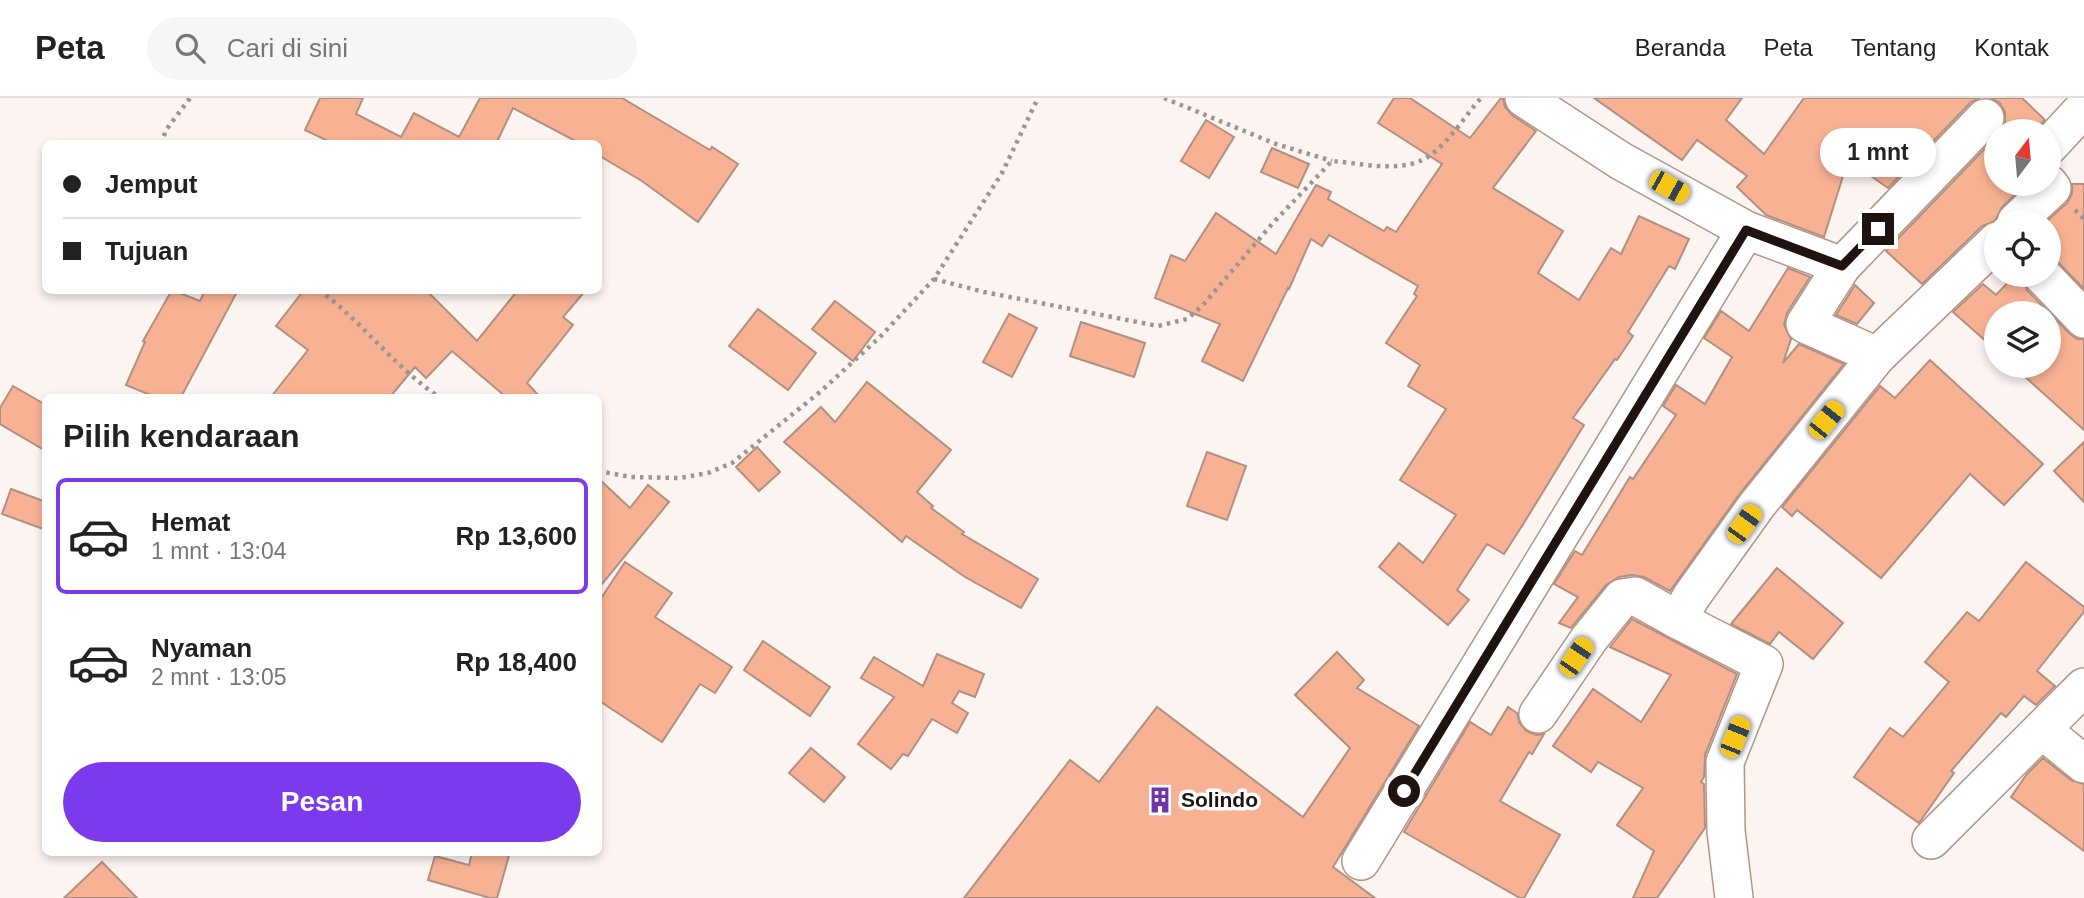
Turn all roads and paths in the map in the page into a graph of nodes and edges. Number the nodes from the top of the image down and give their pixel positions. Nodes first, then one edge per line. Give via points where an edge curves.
1 (190, 98) edge
2 (1038, 98) edge
3 (1164, 98) edge
4 (1481, 98) edge
5 (1524, 98) edge
6 (2084, 108) edge
7 (1984, 118) dead end
8 (2062, 132) edge
9 (162, 140) edge
10 (1332, 161) junction
11 (2041, 196) edge
12 (2027, 210) edge
13 (1746, 230) junction
14 (1984, 253) edge
15 (1842, 266) junction
16 (934, 279) junction
17 (2053, 287) edge
18 (325, 294) edge
19 (2084, 319) edge
20 (1877, 356) junction
21 (435, 394) edge
22 (602, 472) edge
23 (1678, 620) junction
24 (2084, 687) edge
25 (1538, 714) dead end
26 (2042, 730) junction
27 (2084, 764) edge
28 (1931, 840) dead end
29 (1361, 861) dead end
30 (1734, 898) edge

1 - 9 path
2 - 16 path via 1002,173
3 - 10 path via 1276,144
4 - 10 path via 1440,146 1420,161 1396,166
5 - 13 street via 1621,161
6 - 8 street
7 - 15 street
10 - 16 path via 1203,305 1187,319 1172,324 1158,326
11 - 12 street
13 - 15 street
13 - 29 street
14 - 20 street
15 - 20 street via 1805,324
16 - 22 path via 820,392 732,463 680,478
17 - 19 street
18 - 21 path
20 - 23 street via 1757,505
23 - 25 street via 1635,596 1622,598
23 - 30 street via 1764,664 1726,762 1726,831
24 - 26 street
26 - 27 street
26 - 28 street

